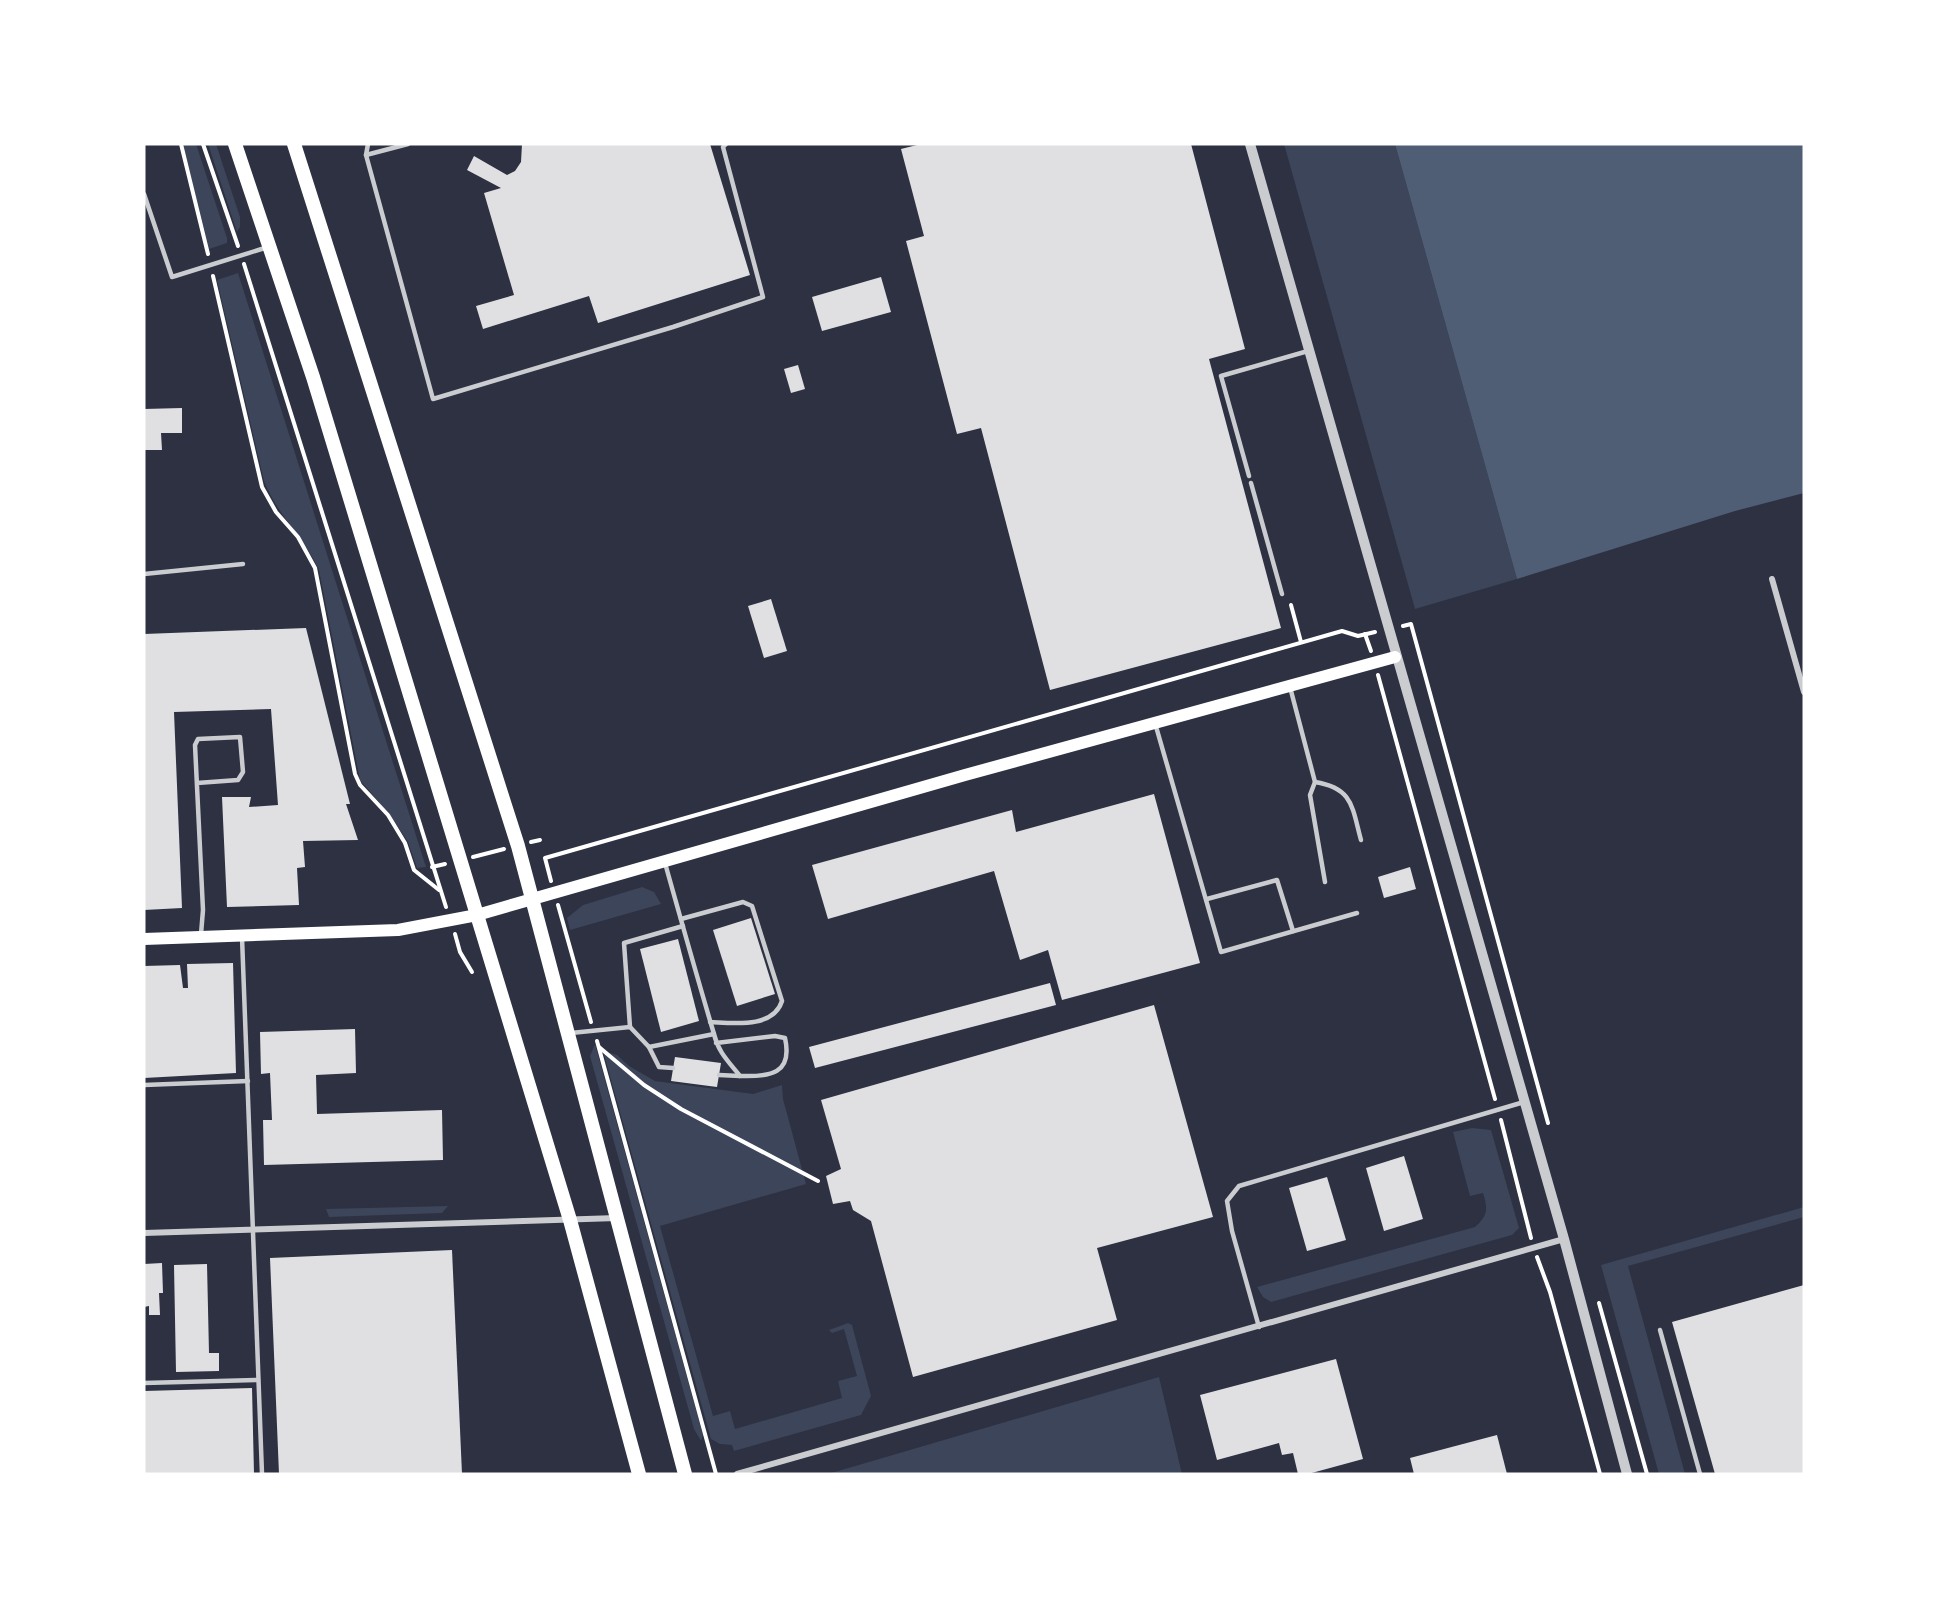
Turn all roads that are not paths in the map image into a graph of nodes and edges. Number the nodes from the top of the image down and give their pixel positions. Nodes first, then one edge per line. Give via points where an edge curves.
1 (235, 144) edge
2 (294, 144) edge
3 (368, 144) edge
4 (408, 144) edge
5 (726, 144) edge
6 (1250, 144) edge
7 (366, 155) junction
8 (144, 194) edge
9 (146, 208) edge
10 (268, 247) junction
11 (1308, 351) junction
12 (1221, 376) junction
13 (1214, 378) dead end
14 (1249, 476) dead end
15 (1251, 483) dead end
16 (243, 564) dead end
17 (144, 574) edge
18 (1773, 579) dead end
19 (1282, 594) dead end
20 (1395, 657) junction
21 (1290, 687) junction
22 (1804, 692) edge
23 (1155, 723) junction
24 (1315, 782) junction
25 (197, 783) junction
26 (1361, 840) dead end
27 (664, 861) junction
28 (1325, 882) dead end
29 (533, 898) junction
30 (1207, 899) junction
31 (1357, 913) dead end
32 (477, 915) junction
33 (681, 920) junction
34 (682, 926) junction
35 (1293, 931) junction
36 (242, 937) junction
37 (201, 938) junction
38 (144, 939) edge
39 (710, 1022) junction
40 (630, 1027) junction
41 (568, 1033) junction
42 (714, 1034) junction
43 (716, 1042) junction
44 (649, 1047) junction
45 (673, 1068) dead end
46 (719, 1075) dead end
47 (740, 1076) junction
48 (248, 1081) junction
49 (144, 1085) edge
50 (1524, 1102) junction
51 (617, 1218) junction
52 (570, 1220) junction
53 (255, 1230) junction
54 (144, 1233) edge
55 (1564, 1239) junction
56 (1259, 1327) junction
57 (1660, 1330) dead end
58 (258, 1380) junction
59 (144, 1383) edge
60 (262, 1474) edge
61 (639, 1474) edge
62 (685, 1474) edge
63 (737, 1474) edge
64 (1628, 1474) edge
65 (1700, 1474) edge

1 - 10 highway
2 - 29 highway
3 - 7 lane
4 - 7 lane
5 - 7 lane via 723,147 763,297 433,399
6 - 11 street
8 - 9 lane
9 - 10 lane via 172,278
10 - 32 highway via 313,377
11 - 12 lane
11 - 20 street
12 - 13 lane
12 - 14 lane
15 - 19 lane
16 - 17 lane
18 - 22 street
20 - 21 main road
20 - 50 street
21 - 23 main road
21 - 24 lane
23 - 27 main road
23 - 30 lane
24 - 26 lane via 1339,788 1350,799
24 - 28 lane via 1310,795
25 - 25 lane via 238,780 243,772 240,737 198,740
25 - 37 lane
27 - 29 main road
27 - 33 lane
29 - 32 main road
29 - 41 highway
30 - 35 lane via 1277,880
30 - 35 lane via 1221,952
31 - 35 lane
32 - 36 main road via 398,930
32 - 52 highway
33 - 34 lane
33 - 39 lane via 743,902 752,906 782,1001 772,1016 747,1024
34 - 39 lane
34 - 40 lane via 624,943
36 - 37 main road
36 - 48 lane
37 - 38 main road
39 - 42 lane
40 - 41 lane
40 - 44 lane
41 - 51 highway
42 - 43 lane
42 - 44 lane
43 - 47 lane
43 - 47 lane via 785,1038 788,1052 778,1071 761,1077
44 - 45 lane via 659,1067
46 - 47 lane
48 - 49 lane
48 - 53 lane
50 - 55 street
50 - 56 lane via 1239,1186 1227,1200
51 - 52 street
51 - 62 highway
52 - 53 street
52 - 61 highway
53 - 54 street
53 - 58 lane
55 - 56 street
55 - 64 street
56 - 63 street
57 - 65 lane
58 - 59 lane
58 - 60 lane

